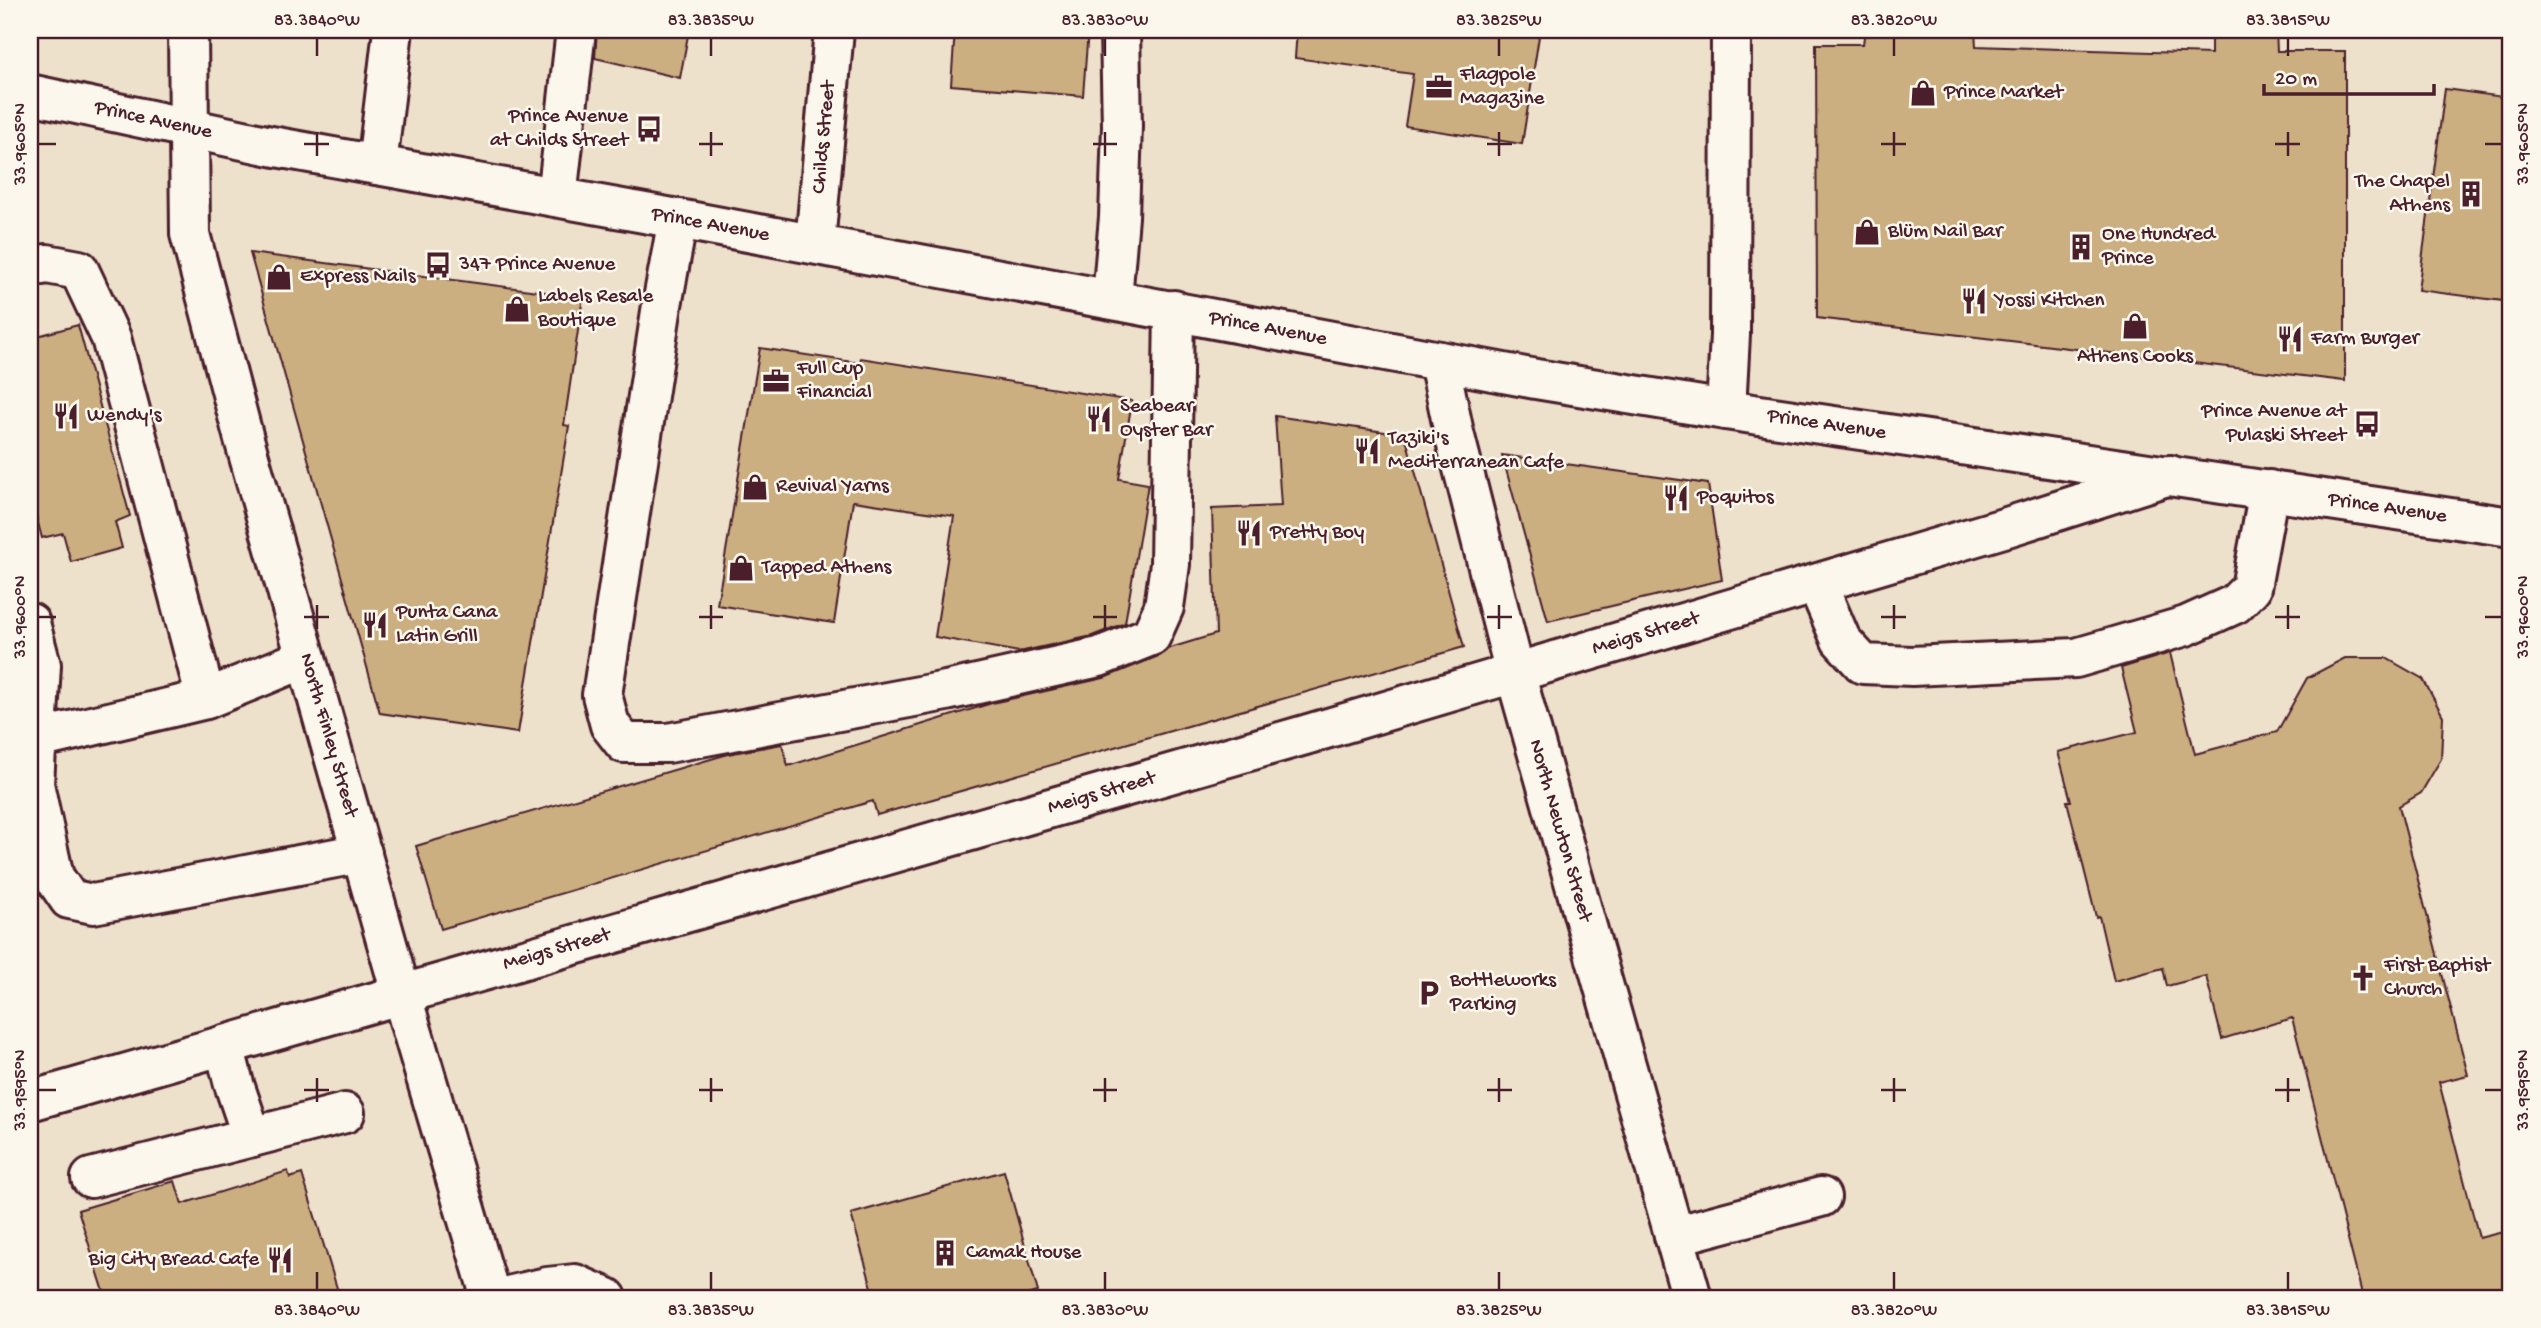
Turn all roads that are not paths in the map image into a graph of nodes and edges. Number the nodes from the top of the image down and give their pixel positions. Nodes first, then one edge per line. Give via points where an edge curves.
1 (187, 30) edge
2 (393, 30) edge
3 (576, 30) edge
4 (834, 30) edge
5 (1120, 30) edge
6 (1731, 30) edge
7 (30, 94) edge
8 (190, 127) junction
9 (376, 165) junction
10 (557, 197) junction
11 (678, 219) junction
12 (815, 244) junction
13 (30, 267) edge
14 (1112, 299) junction
15 (1174, 310) junction
16 (1438, 360) junction
17 (1726, 410) junction
18 (2170, 475) junction
19 (2269, 490) junction
20 (2511, 527) edge
21 (1817, 584) junction
22 (30, 623) edge
23 (306, 658) junction
24 (1515, 673) junction
25 (206, 699) junction
26 (34, 739) edge
27 (362, 853) junction
28 (401, 993) junction
29 (223, 1045) junction
30 (30, 1101) edge
31 (345, 1113) dead end
32 (252, 1137) junction
33 (91, 1178) dead end
34 (1821, 1197) dead end
35 (1674, 1236) junction
36 (491, 1298) edge
37 (499, 1298) edge
38 (607, 1298) edge
39 (1692, 1298) edge

1 - 8 street, North Finley Street
2 - 9 street
3 - 10 street
4 - 12 street, Childs Street
5 - 14 street via 1119,217
6 - 17 street
7 - 8 street, Prince Avenue
8 - 9 street, Prince Avenue
8 - 23 street, North Finley Street via 190,234
9 - 10 street, Prince Avenue
10 - 11 street, Prince Avenue
11 - 12 street, Prince Avenue
11 - 15 street via 602,695 610,725 624,743 668,743 946,691 1099,657 1151,636 1164,607 1170,564
12 - 14 street, Prince Avenue
13 - 25 street via 47,264 79,270 111,338
14 - 15 street, Prince Avenue
15 - 16 street, Prince Avenue
16 - 17 street, Prince Avenue
16 - 24 street, North Newton Street
17 - 18 street, Prince Avenue
18 - 19 street, Prince Avenue
18 - 21 street, Meigs Street
19 - 20 street, Prince Avenue
19 - 21 street via 2251,588 2235,604 2186,626 2076,658 1863,664 1841,640
21 - 24 street, Meigs Street
22 - 26 street via 41,665
23 - 25 street
23 - 27 street, North Finley Street
24 - 28 street, Meigs Street
24 - 35 street, North Newton Street
25 - 26 street
26 - 27 street via 34,785 54,877 69,899 93,904
27 - 28 street, North Finley Street
28 - 29 street, Meigs Street
28 - 36 street, North Finley Street
29 - 30 street, Meigs Street
29 - 32 street
31 - 32 street
32 - 33 street
34 - 35 street
35 - 39 street, North Newton Street
37 - 38 street via 575,1284

